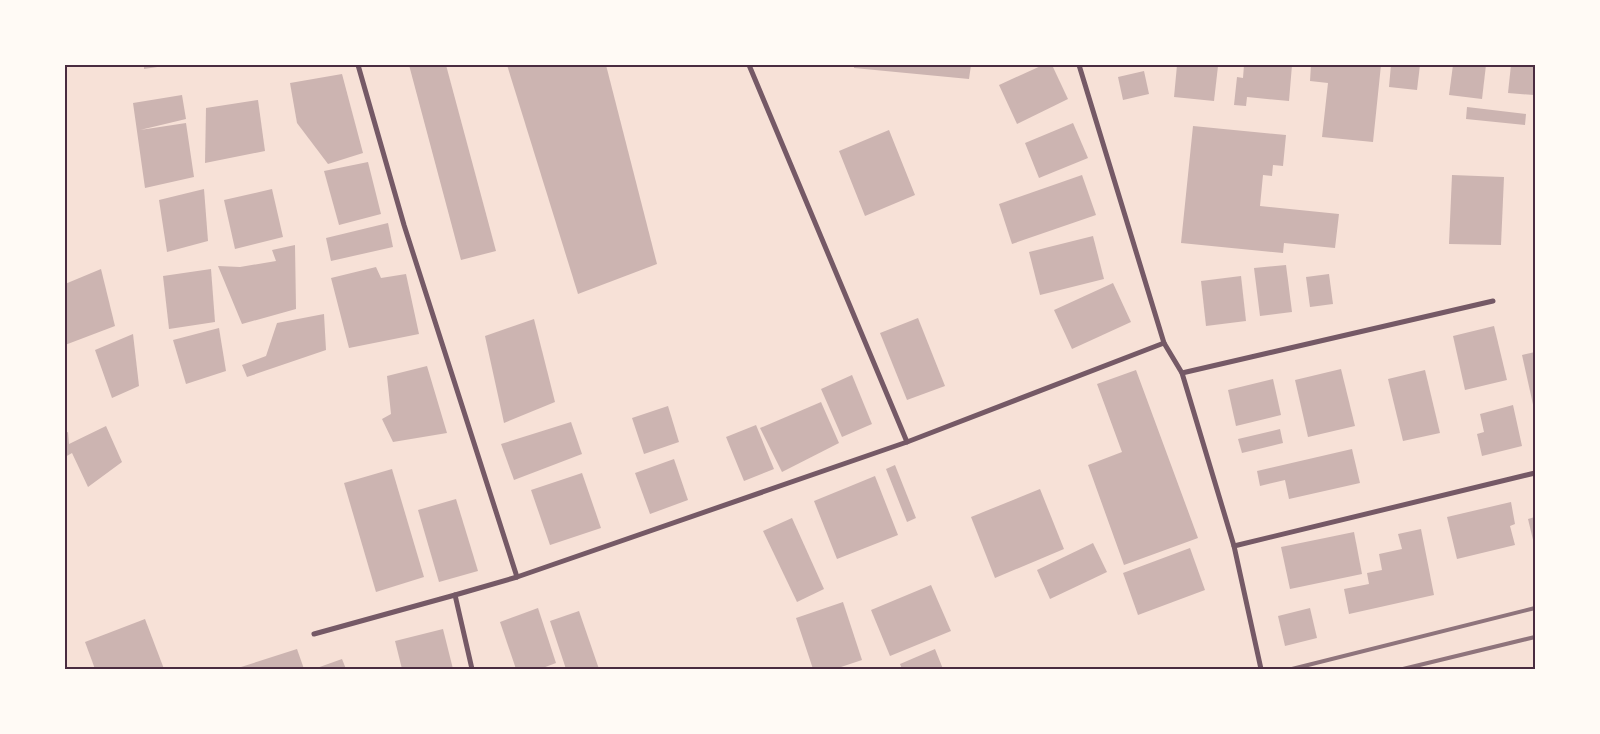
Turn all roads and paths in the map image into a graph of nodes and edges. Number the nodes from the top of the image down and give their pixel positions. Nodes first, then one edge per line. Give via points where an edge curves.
1 (358, 65) edge
2 (749, 65) edge
3 (1079, 65) edge
4 (1492, 301) dead end
5 (1164, 343) junction
6 (1182, 373) junction
7 (907, 442) junction
8 (1535, 473) edge
9 (1234, 546) junction
10 (517, 577) junction
11 (455, 594) junction
12 (314, 634) dead end
13 (472, 669) edge
14 (1261, 669) edge

1 - 10 street via 406,234
2 - 7 street
3 - 5 street
4 - 6 street
5 - 6 street
5 - 7 street
6 - 9 street
7 - 10 street
8 - 9 street
9 - 14 street
10 - 11 street
11 - 12 street
11 - 13 street

